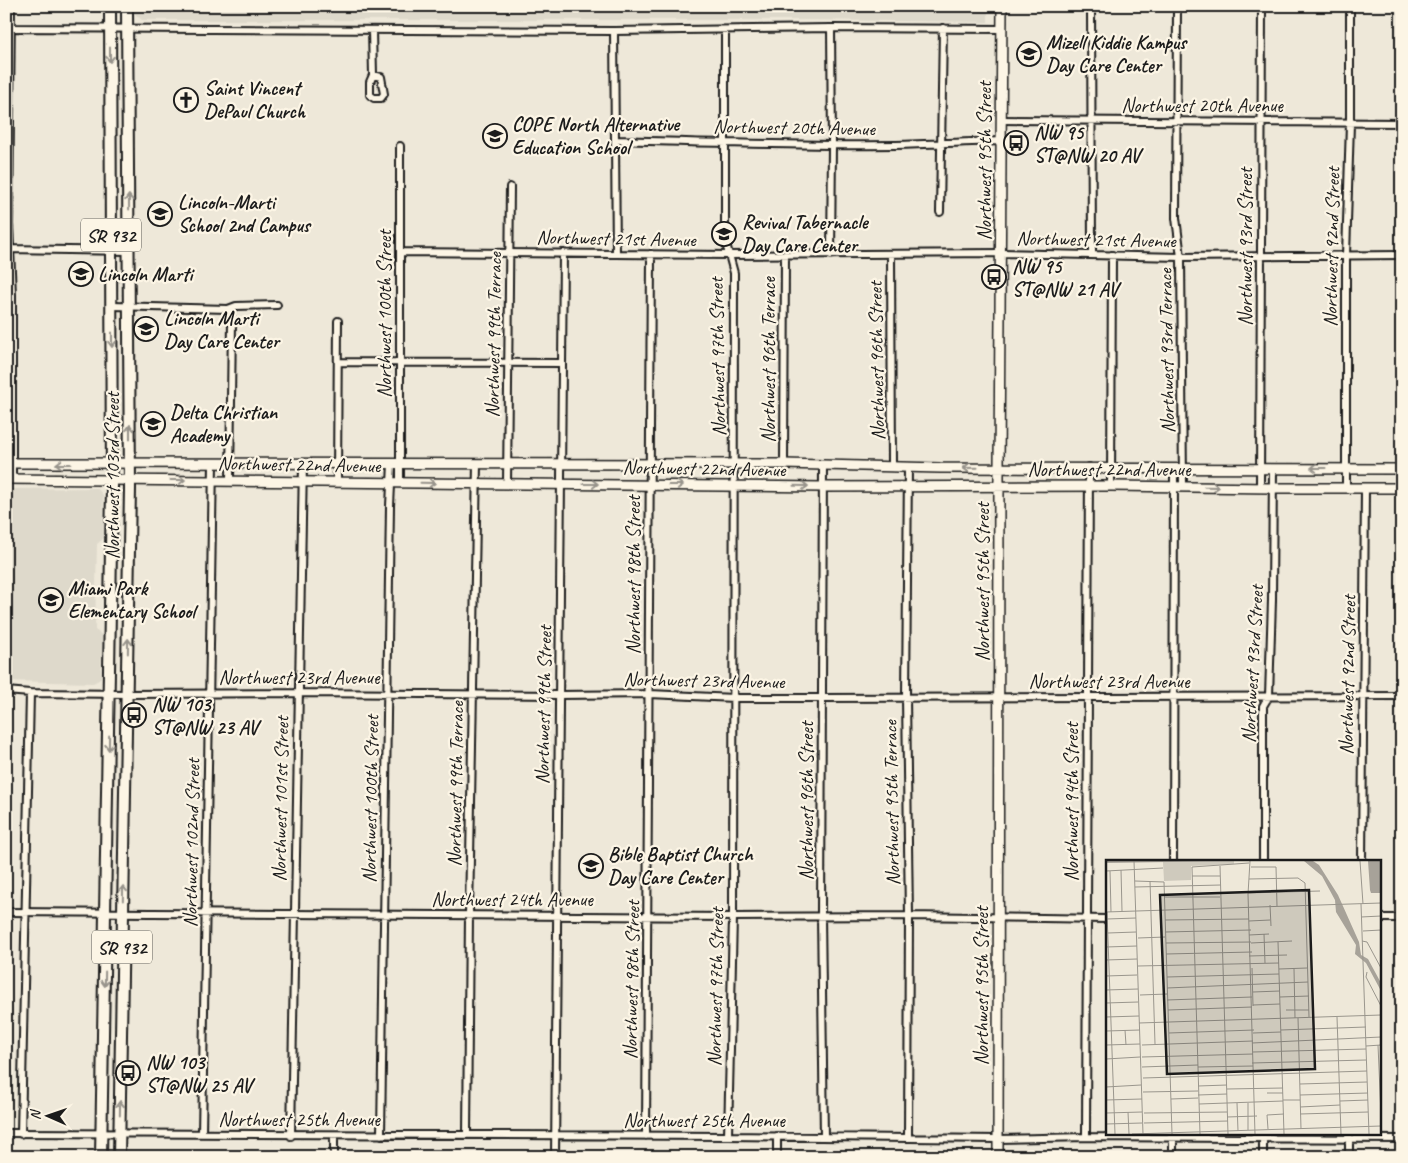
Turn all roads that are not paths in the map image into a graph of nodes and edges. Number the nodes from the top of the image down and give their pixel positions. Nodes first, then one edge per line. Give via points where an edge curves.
1 (11, 6) edge
2 (110, 6) edge
3 (127, 6) edge
4 (1002, 6) edge
5 (1091, 6) edge
6 (1177, 6) edge
7 (1262, 6) edge
8 (1350, 6) edge
9 (9, 28) edge
10 (831, 28) junction
11 (943, 28) junction
12 (110, 29) junction
13 (1002, 29) junction
14 (128, 30) junction
15 (372, 30) junction
16 (725, 30) junction
17 (614, 32) junction
18 (373, 75) dead end
19 (110, 92) junction
20 (1002, 120) junction
21 (1091, 120) junction
22 (128, 121) junction
23 (1176, 121) junction
24 (1262, 122) junction
25 (1350, 122) junction
26 (1402, 123) edge
27 (615, 140) junction
28 (1002, 141) junction
29 (941, 142) junction
30 (726, 144) junction
31 (832, 145) junction
32 (400, 146) dead end
33 (510, 187) dead end
34 (940, 212) dead end
35 (8, 249) edge
36 (111, 251) junction
37 (129, 251) junction
38 (400, 252) junction
39 (510, 253) junction
40 (564, 253) junction
41 (1001, 253) junction
42 (616, 254) junction
43 (651, 254) junction
44 (1092, 254) junction
45 (728, 255) junction
46 (785, 255) junction
47 (831, 255) junction
48 (891, 255) junction
49 (1112, 255) junction
50 (1402, 255) edge
51 (1181, 256) junction
52 (1261, 256) junction
53 (1346, 256) junction
54 (112, 306) junction
55 (130, 306) junction
56 (277, 306) dead end
57 (228, 309) junction
58 (338, 321) dead end
59 (338, 362) junction
60 (400, 362) junction
61 (509, 363) junction
62 (562, 363) junction
63 (231, 462) junction
64 (9, 463) edge
65 (130, 463) junction
66 (213, 463) junction
67 (303, 463) junction
68 (337, 463) junction
69 (396, 463) junction
70 (477, 463) junction
71 (112, 464) junction
72 (507, 464) junction
73 (561, 464) junction
74 (650, 464) junction
75 (734, 464) junction
76 (784, 464) junction
77 (823, 465) junction
78 (892, 467) junction
79 (908, 467) junction
80 (999, 467) junction
81 (1089, 467) junction
82 (1111, 467) junction
83 (1179, 468) junction
84 (1261, 468) junction
85 (1273, 468) junction
86 (1346, 468) junction
87 (1402, 469) edge
88 (9, 479) edge
89 (112, 480) junction
90 (130, 480) junction
91 (213, 480) junction
92 (230, 480) junction
93 (302, 481) junction
94 (337, 481) junction
95 (396, 482) junction
96 (476, 484) junction
97 (507, 484) junction
98 (561, 484) junction
99 (650, 485) junction
100 (734, 485) junction
101 (999, 486) junction
102 (1089, 486) junction
103 (1111, 486) junction
104 (1179, 486) junction
105 (823, 487) junction
106 (909, 487) junction
107 (1260, 488) junction
108 (1272, 488) junction
109 (1346, 488) junction
110 (1365, 488) junction
111 (1402, 488) edge
112 (6, 691) edge
113 (30, 693) junction
114 (209, 693) junction
115 (298, 693) junction
116 (109, 694) junction
117 (127, 694) junction
118 (388, 694) junction
119 (473, 694) junction
120 (650, 694) junction
121 (559, 695) junction
122 (1000, 696) junction
123 (1269, 696) junction
124 (1402, 696) edge
125 (906, 697) junction
126 (1088, 697) junction
127 (1173, 697) junction
128 (1363, 697) junction
129 (734, 698) junction
130 (823, 698) junction
131 (1173, 860) edge
132 (1263, 860) edge
133 (1362, 860) edge
134 (6, 912) edge
135 (25, 912) junction
136 (106, 913) junction
137 (123, 913) junction
138 (206, 913) junction
139 (295, 914) junction
140 (384, 914) junction
141 (469, 915) junction
142 (557, 915) junction
143 (648, 916) junction
144 (822, 916) junction
145 (909, 916) junction
146 (999, 916) junction
147 (733, 917) junction
148 (1380, 918) edge
149 (1402, 918) edge
150 (1087, 919) junction
151 (1106, 919) edge
152 (6, 1134) edge
153 (21, 1134) junction
154 (202, 1134) junction
155 (102, 1135) junction
156 (119, 1135) junction
157 (381, 1135) junction
158 (468, 1135) junction
159 (555, 1135) junction
160 (291, 1136) junction
161 (334, 1136) junction
162 (646, 1136) junction
163 (728, 1136) junction
164 (777, 1136) junction
165 (1086, 1136) junction
166 (1173, 1136) edge
167 (1263, 1136) edge
168 (1349, 1136) edge
169 (824, 1137) junction
170 (908, 1138) junction
171 (998, 1139) junction
172 (1402, 1139) edge
173 (101, 1157) edge
174 (119, 1157) edge
175 (334, 1157) edge
176 (554, 1157) edge
177 (777, 1157) edge
178 (998, 1157) edge
179 (1173, 1157) edge
180 (1263, 1157) edge
181 (1349, 1157) edge

1 - 9 street
2 - 12 main road, Northwest 103rd Street / SR 932
3 - 14 main road, Northwest 103rd Street / SR 932
4 - 13 main road, Northwest 95th Street
5 - 21 street
6 - 23 street, Northwest 93rd Terrace
7 - 24 street, Northwest 93rd Street
8 - 25 street, Northwest 92nd Street
9 - 12 street
9 - 35 street
10 - 11 street
10 - 16 street
10 - 31 street
11 - 13 street
11 - 29 street
12 - 14 street
12 -> 19 main road, Northwest 103rd Street / SR 932
13 - 20 main road, Northwest 95th Street
14 - 15 street
14 - 22 main road, Northwest 103rd Street / SR 932
15 - 17 street
15 - 18 street
16 - 17 street
16 - 30 street, Northwest 97th Street
17 - 27 street
19 - 22 main road via 115,110
19 - 36 main road, Northwest 103rd Street / SR 932
20 - 21 street, Northwest 20th Avenue
20 - 28 main road, Northwest 95th Street
21 - 23 street, Northwest 20th Avenue
21 - 44 street
37 -> 22 main road, Northwest 103rd Street / SR 932
23 - 24 street, Northwest 20th Avenue
23 - 51 street, Northwest 93rd Terrace via 1176,218
24 - 25 street, Northwest 20th Avenue
24 - 52 street, Northwest 93rd Street
25 - 26 street, Northwest 20th Avenue
25 - 53 street, Northwest 92nd Street
27 - 30 street, Northwest 20th Avenue
27 - 42 street
28 - 29 street, Northwest 20th Avenue
28 - 41 main road, Northwest 95th Street
29 - 31 street, Northwest 20th Avenue
29 - 34 street
30 - 31 street, Northwest 20th Avenue
30 - 45 street, Northwest 97th Street via 725,240
31 - 47 street
32 - 38 street, Northwest 100th Street
33 - 39 street, Northwest 99th Terrace
35 - 36 street
35 - 64 street
36 - 37 street
36 - 54 main road, Northwest 103rd Street / SR 932
37 - 55 main road, Northwest 103rd Street / SR 932
38 - 39 street, Northwest 21st Avenue
38 - 60 street, Northwest 100th Street
39 - 40 street, Northwest 21st Avenue
39 - 61 street, Northwest 99th Terrace
40 - 42 street, Northwest 21st Avenue
40 - 62 street, Northwest 99th Street
41 - 44 street, Northwest 21st Avenue
41 - 48 street, Northwest 21st Avenue
41 - 80 main road, Northwest 95th Street
42 - 43 street, Northwest 21st Avenue
43 - 45 street, Northwest 21st Avenue
43 - 74 street, Northwest 98th Street
44 - 49 street, Northwest 21st Avenue
45 - 46 street, Northwest 21st Avenue
45 - 75 street, Northwest 97th Street via 734,273
46 - 47 street, Northwest 21st Avenue
46 - 76 street, Northwest 96th Terrace
47 - 48 street, Northwest 21st Avenue
48 - 78 street, Northwest 96th Street
49 - 51 street, Northwest 21st Avenue
49 - 82 street
50 - 53 street, Northwest 21st Avenue
51 - 52 street, Northwest 21st Avenue
51 - 83 street, Northwest 93rd Terrace
52 - 53 street, Northwest 21st Avenue
52 - 84 street, Northwest 93rd Street
53 - 86 street, Northwest 92nd Street
54 - 55 street
54 -> 71 main road, Northwest 103rd Street / SR 932
55 - 57 street
65 -> 55 main road, Northwest 103rd Street / SR 932
56 - 57 street via 236,306
57 - 63 street via 232,321
58 - 59 street
59 - 60 street
59 - 68 street
60 - 61 street
60 - 69 street, Northwest 100th Street
61 - 62 street
61 - 72 street, Northwest 99th Terrace
62 - 73 street, Northwest 99th Street
63 - 66 main road, Northwest 22nd Avenue
63 - 67 main road, Northwest 22nd Avenue
63 - 92 street
71 -> 64 main road, Northwest 22nd Avenue
64 - 88 street
65 - 66 main road, Northwest 22nd Avenue
65 - 71 main road, Northwest 22nd Avenue
65 - 90 main road, Northwest 103rd Street / SR 932
66 - 91 street, Northwest 102nd Street
67 - 68 main road, Northwest 22nd Avenue
67 - 93 street, Northwest 101st Street
68 - 69 main road, Northwest 22nd Avenue
68 - 94 street
69 - 70 main road, Northwest 22nd Avenue
69 - 95 street, Northwest 100th Street
70 - 72 main road, Northwest 22nd Avenue
70 - 96 street, Northwest 99th Terrace
71 - 89 main road, Northwest 103rd Street / SR 932
72 - 73 main road, Northwest 22nd Avenue
72 - 97 street, Northwest 99th Terrace
73 - 74 main road, Northwest 22nd Avenue
73 - 98 street, Northwest 99th Street
74 - 75 main road, Northwest 22nd Avenue
74 - 99 street, Northwest 98th Street
75 - 76 main road, Northwest 22nd Avenue
75 - 100 street, Northwest 97th Street
76 - 77 main road, Northwest 22nd Avenue
77 - 78 main road, Northwest 22nd Avenue
77 - 105 street, Northwest 96th Street
78 - 79 main road, Northwest 22nd Avenue
80 -> 79 main road, Northwest 22nd Avenue
79 - 106 street, Northwest 95th Terrace
80 - 81 main road, Northwest 22nd Avenue
80 - 101 main road, Northwest 95th Street
81 - 82 main road, Northwest 22nd Avenue
81 - 102 street, Northwest 94th Street
82 - 83 main road, Northwest 22nd Avenue
82 - 103 street
83 - 84 main road, Northwest 22nd Avenue
83 - 104 street, Northwest 93rd Terrace
84 - 85 main road, Northwest 22nd Avenue
84 - 107 street, Northwest 93rd Street
86 -> 85 main road, Northwest 22nd Avenue
85 - 108 street, Northwest 93rd Street
86 - 87 main road, Northwest 22nd Avenue
86 - 109 street, Northwest 92nd Street
88 - 89 main road, Northwest 22nd Avenue
89 - 90 main road, Northwest 22nd Avenue
89 - 116 main road, Northwest 103rd Street / SR 932
90 -> 91 main road, Northwest 22nd Avenue
117 -> 90 main road, Northwest 103rd Street / SR 932
91 - 92 main road, Northwest 22nd Avenue
91 - 114 street, Northwest 102nd Street
92 - 93 main road, Northwest 22nd Avenue
93 - 94 main road, Northwest 22nd Avenue
93 - 115 street, Northwest 101st Street
94 - 95 main road, Northwest 22nd Avenue
95 -> 96 main road, Northwest 22nd Avenue
95 - 118 street, Northwest 100th Street
96 - 97 main road, Northwest 22nd Avenue
96 - 119 street, Northwest 99th Terrace
97 - 98 main road, Northwest 22nd Avenue
98 -> 99 main road, Northwest 22nd Avenue
98 - 121 street, Northwest 99th Street
99 -> 100 main road, Northwest 22nd Avenue
99 - 120 street, Northwest 98th Street
100 -> 105 main road, Northwest 22nd Avenue
100 - 129 street, Northwest 97th Street
101 - 102 main road, Northwest 22nd Avenue
101 - 106 main road, Northwest 22nd Avenue
101 - 122 main road, Northwest 95th Street
102 - 103 main road, Northwest 22nd Avenue
102 - 126 street, Northwest 94th Street
103 - 104 main road, Northwest 22nd Avenue
104 -> 107 main road, Northwest 22nd Avenue
104 - 127 street, Northwest 93rd Terrace
105 - 106 main road, Northwest 22nd Avenue
105 - 130 street, Northwest 96th Street
106 - 125 street, Northwest 95th Terrace
107 - 108 main road, Northwest 22nd Avenue
108 - 109 main road, Northwest 22nd Avenue
108 - 123 street, Northwest 93rd Street
109 - 110 main road, Northwest 22nd Avenue
110 - 111 main road, Northwest 22nd Avenue
110 - 128 street, Northwest 92nd Street
112 - 113 street, Northwest 23rd Avenue
113 - 116 street, Northwest 23rd Avenue
113 - 135 street
114 - 115 street, Northwest 23rd Avenue
114 - 117 street, Northwest 23rd Avenue
114 - 138 street, Northwest 102nd Street
115 - 118 street, Northwest 23rd Avenue
115 - 139 street, Northwest 101st Street
116 - 117 street, Northwest 23rd Avenue
116 -> 136 main road, Northwest 103rd Street / SR 932
137 -> 117 main road, Northwest 103rd Street / SR 932
118 - 119 street, Northwest 23rd Avenue
118 - 140 street, Northwest 100th Street
119 - 121 street, Northwest 23rd Avenue
119 - 141 street, Northwest 99th Terrace
120 - 121 street, Northwest 23rd Avenue
120 - 129 street, Northwest 23rd Avenue
120 - 143 street, Northwest 98th Street
121 - 142 street, Northwest 99th Street
122 - 125 street, Northwest 23rd Avenue
122 - 126 street, Northwest 23rd Avenue
122 - 146 main road, Northwest 95th Street
123 - 127 street, Northwest 23rd Avenue
123 - 128 street, Northwest 23rd Avenue
123 - 132 street, Northwest 93rd Street via 1263,706
124 - 128 street, Northwest 23rd Avenue
125 - 130 street, Northwest 23rd Avenue
125 - 145 street, Northwest 95th Terrace
126 - 127 street, Northwest 23rd Avenue
126 - 150 street, Northwest 94th Street
127 - 131 street, Northwest 93rd Terrace
128 - 133 street, Northwest 92nd Street
129 - 130 street, Northwest 23rd Avenue
129 - 147 street, Northwest 97th Street
130 - 144 street, Northwest 96th Street
134 - 135 street, Northwest 24th Avenue
135 - 136 street, Northwest 24th Avenue
135 - 153 street
136 - 137 street, Northwest 24th Avenue
136 -> 155 main road, Northwest 103rd Street / SR 932
137 - 138 street, Northwest 24th Avenue
156 -> 137 main road, Northwest 103rd Street / SR 932
138 - 139 street, Northwest 24th Avenue
138 - 154 street, Northwest 102nd Street
139 - 140 street, Northwest 24th Avenue
139 - 160 street, Northwest 101st Street
140 - 141 street, Northwest 24th Avenue
140 - 157 street, Northwest 100th Street
141 - 142 street, Northwest 24th Avenue
141 - 158 street, Northwest 99th Terrace
142 - 143 street, Northwest 24th Avenue
142 - 159 street, Northwest 99th Street
143 - 147 street, Northwest 24th Avenue
143 - 162 street, Northwest 98th Street
144 - 145 street, Northwest 24th Avenue
144 - 147 street, Northwest 24th Avenue
144 - 169 street, Northwest 96th Street
145 - 146 street, Northwest 24th Avenue
145 - 170 street, Northwest 95th Terrace
146 - 150 street, Northwest 24th Avenue
146 - 171 main road, Northwest 95th Street
147 - 163 street, Northwest 97th Street
148 - 149 street
150 - 151 street, Northwest 24th Avenue
150 - 165 street, Northwest 94th Street
152 - 153 street, Northwest 25th Avenue
153 - 155 street, Northwest 25th Avenue
154 - 156 street, Northwest 25th Avenue
154 - 160 street, Northwest 25th Avenue
155 - 156 street, Northwest 25th Avenue
155 - 173 main road, Northwest 103rd Street / SR 932
156 - 174 main road, Northwest 103rd Street / SR 932
157 - 158 street, Northwest 25th Avenue
157 - 161 street, Northwest 25th Avenue
158 - 159 street, Northwest 25th Avenue
159 - 162 street, Northwest 25th Avenue
159 - 176 street, Northwest 99th Street
160 - 161 street, Northwest 25th Avenue
161 - 175 street
162 - 163 street, Northwest 25th Avenue
163 - 164 street, Northwest 25th Avenue
164 - 169 street, Northwest 25th Avenue
164 - 177 street
165 - 166 street, Northwest 25th Avenue
165 - 171 street, Northwest 25th Avenue
166 - 167 street, Northwest 25th Avenue
166 - 179 street
167 - 168 street, Northwest 25th Avenue
167 - 180 street
168 - 172 street, Northwest 25th Avenue
168 - 181 street
169 - 170 street, Northwest 25th Avenue
170 - 171 street, Northwest 25th Avenue
171 - 178 main road, Northwest 95th Street

